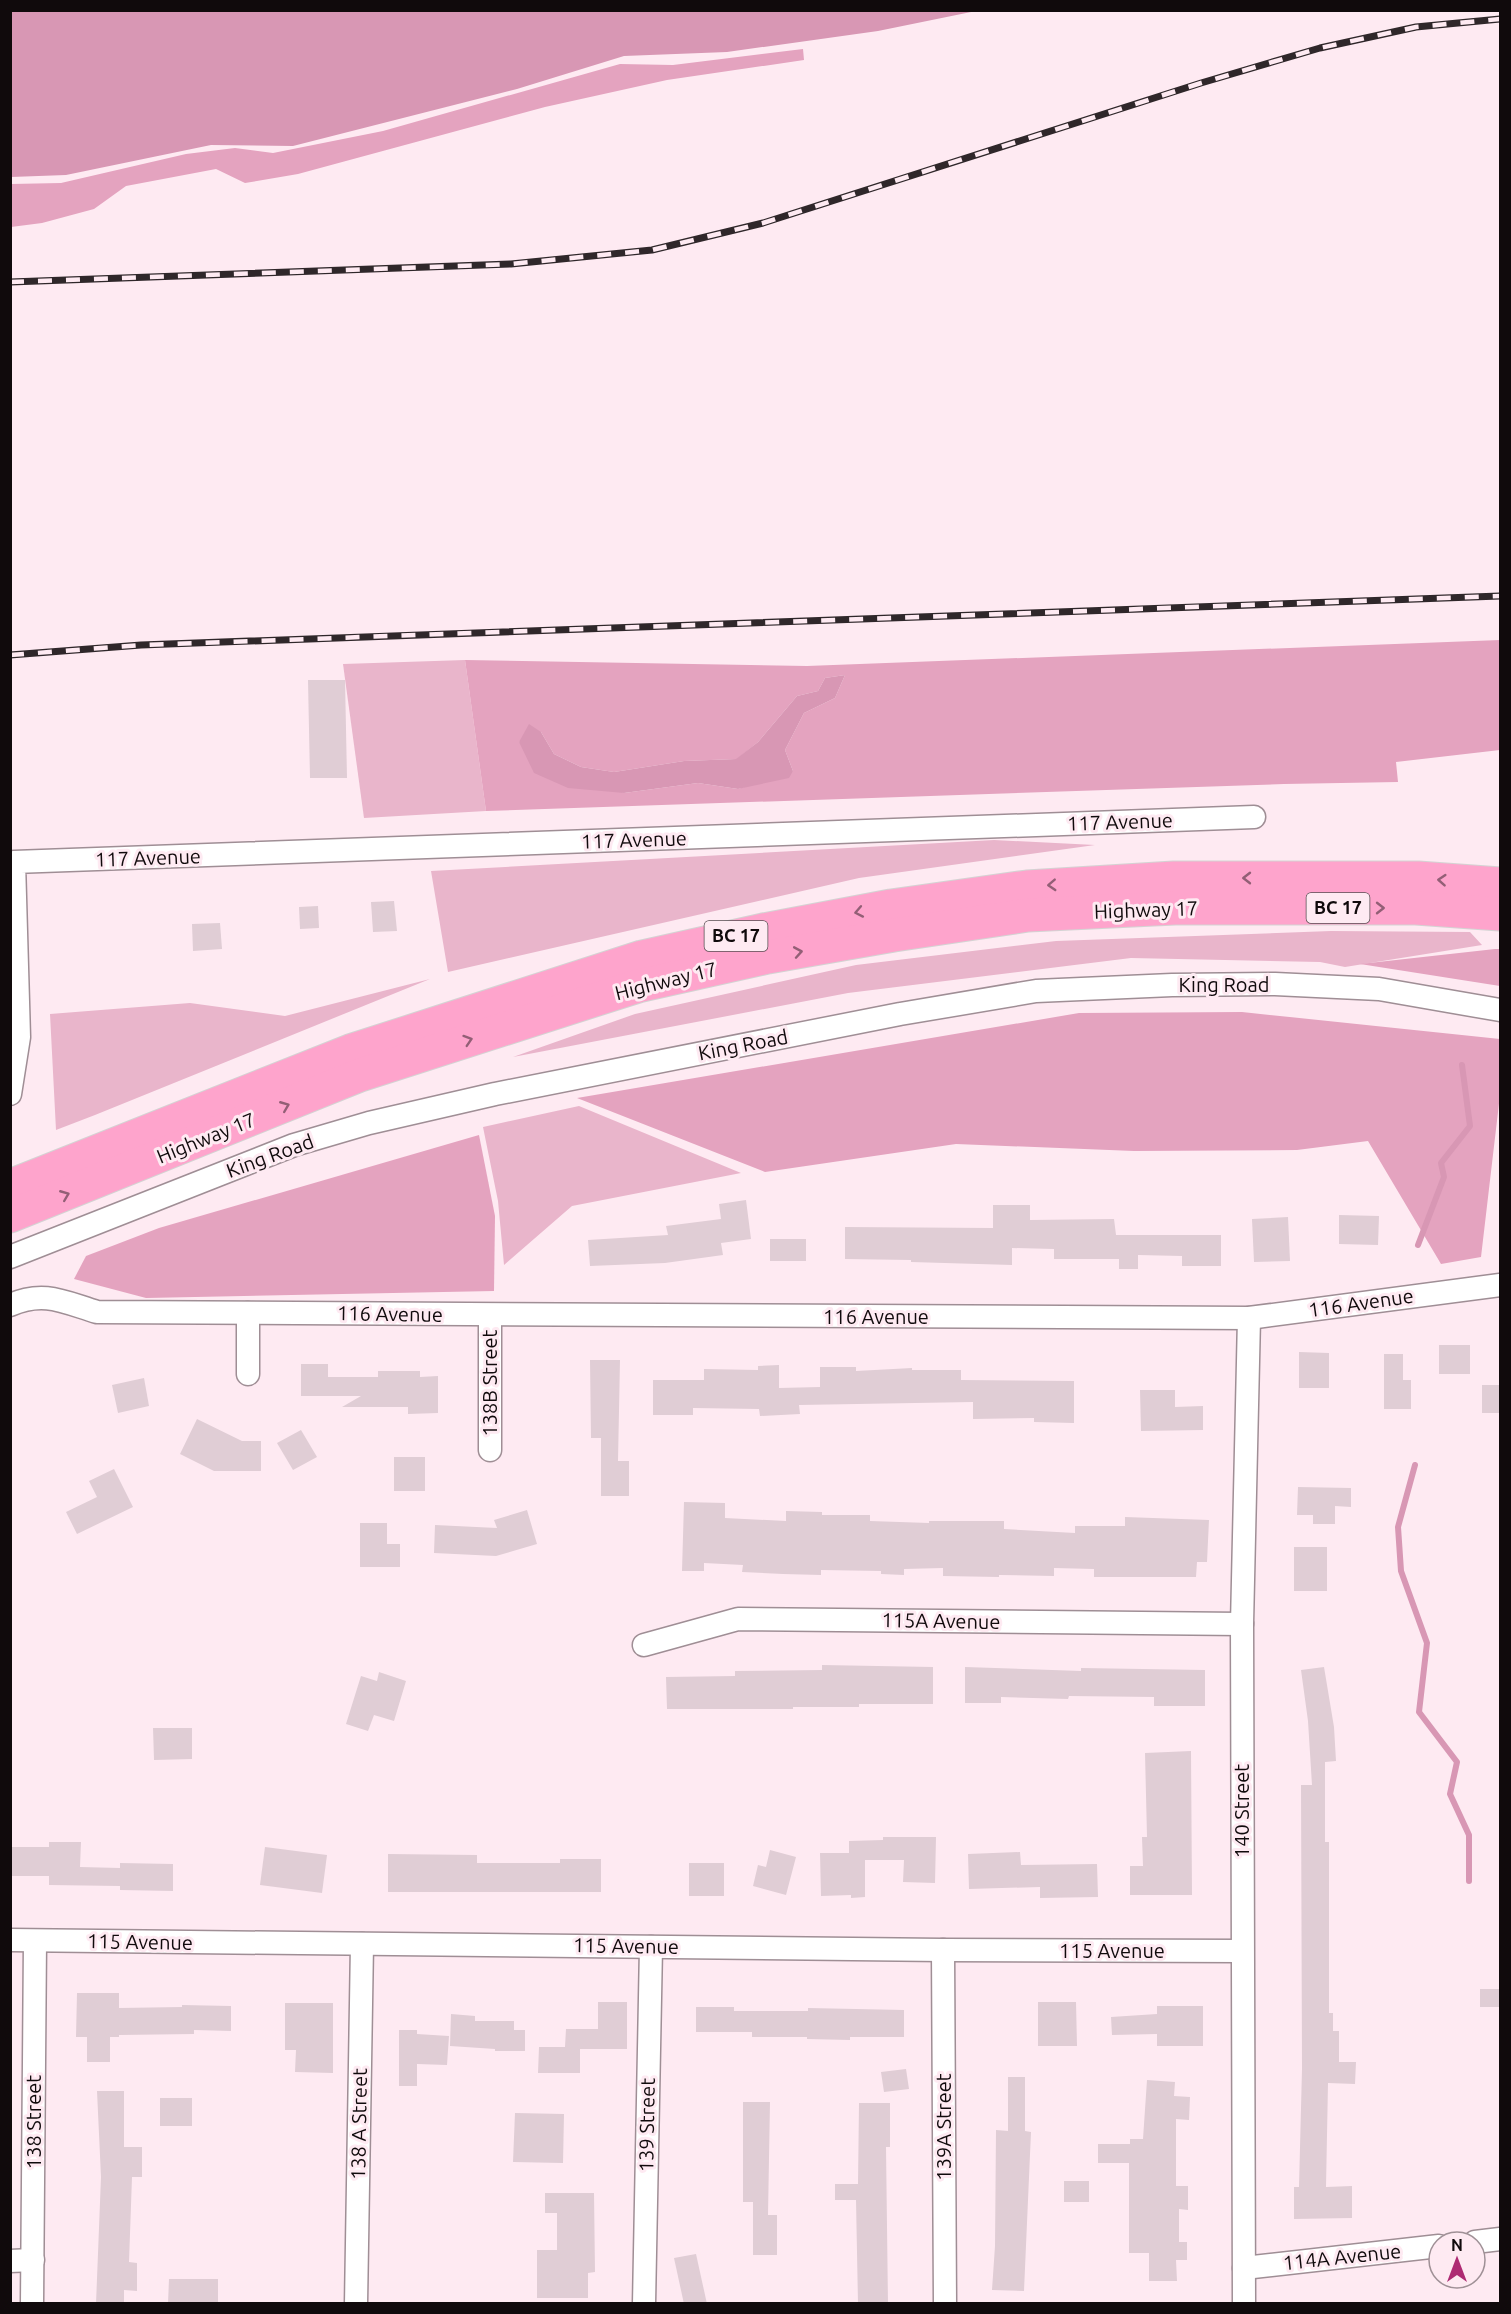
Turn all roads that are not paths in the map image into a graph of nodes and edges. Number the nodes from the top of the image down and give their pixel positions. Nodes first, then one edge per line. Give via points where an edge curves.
1 (1254, 817) dead end
2 (1500, 884) edge
3 (1500, 914) edge
4 (1500, 1010) edge
5 (10, 1094) edge
6 (10, 1186) edge
7 (10, 1216) edge
8 (10, 1257) edge
9 (1500, 1285) edge
10 (10, 1305) edge
11 (248, 1313) junction
12 (490, 1315) junction
13 (1249, 1318) junction
14 (248, 1374) dead end
15 (490, 1450) dead end
16 (1242, 1624) junction
17 (644, 1645) dead end
18 (10, 1940) edge
19 (35, 1941) junction
20 (362, 1944) junction
21 (651, 1947) junction
22 (943, 1950) junction
23 (1242, 1951) junction
24 (1427, 2247) edge
25 (33, 2260) junction
26 (10, 2261) edge
27 (1244, 2268) junction
28 (32, 2304) edge
29 (356, 2304) edge
30 (644, 2304) edge
31 (945, 2304) edge
32 (1244, 2304) edge

1 - 5 street, 117 Avenue via 14,862 18,1037
2 -> 6 highway, Highway 17 / BC 17 via 1418,879 1174,879 1027,887 891,906 763,930 642,957 350,1051
7 -> 3 highway, Highway 17 / BC 17 via 360,1075 638,986 768,957 1028,915 1175,908 1416,908
4 - 8 street, King Road via 1379,989 1286,985 1036,991 542,1084 369,1123 294,1145
9 - 13 street, 116 Avenue
10 - 11 street, 116 Avenue via 27,1298 48,1298 97,1312
11 - 12 street, 116 Avenue
11 - 14 street
12 - 13 street, 116 Avenue
12 - 15 street, 138B Street
13 - 16 street, 140 Street
16 - 17 street, 115A Avenue via 738,1619
16 - 23 street, 140 Street
18 - 19 street, 115 Avenue
19 - 20 street, 115 Avenue
19 - 25 street, 138 Street
20 - 21 street, 115 Avenue
20 - 29 street, 138 A Street
21 - 22 street, 115 Avenue
21 - 30 street, 139 Street
22 - 23 street, 115 Avenue
22 - 31 street, 139A Street
23 - 27 street, 140 Street
24 - 27 street, 114A Avenue
25 - 26 street
25 - 28 street, 138 Street
27 - 32 street, 140 Street

